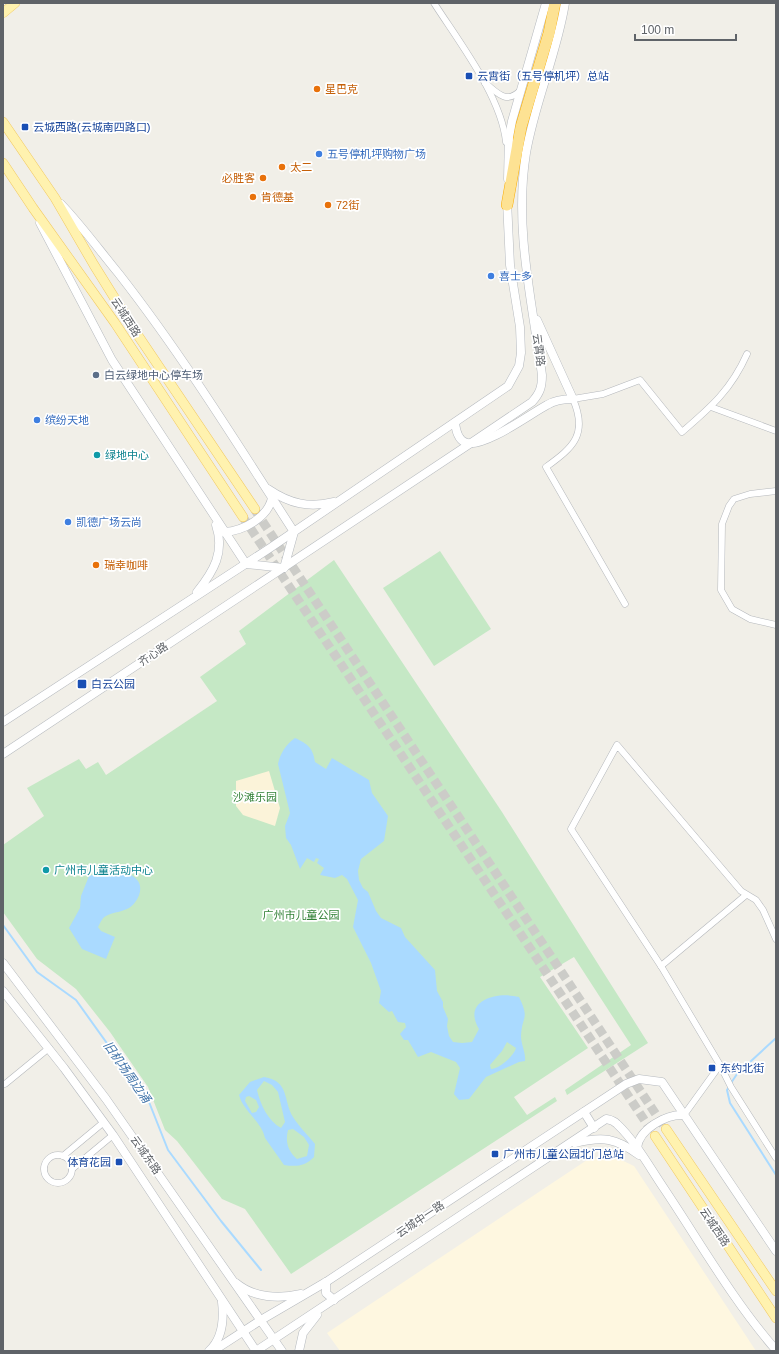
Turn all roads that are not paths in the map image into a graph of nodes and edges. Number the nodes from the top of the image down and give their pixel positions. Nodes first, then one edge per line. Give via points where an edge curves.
1 (15, 3) edge
2 (434, 3) edge
3 (546, 3) edge
4 (555, 3) edge
5 (565, 3) edge
6 (3, 12) edge
7 (484, 81) junction
8 (522, 88) junction
9 (3, 122) edge
10 (3, 163) edge
11 (508, 174) junction
12 (55, 198) junction
13 (507, 205) junction
14 (32, 208) junction
15 (533, 310) junction
16 (747, 354) dead end
17 (573, 399) junction
18 (711, 407) junction
19 (455, 424) junction
20 (776, 431) edge
21 (472, 443) junction
22 (265, 487) junction
23 (776, 491) edge
24 (352, 492) junction
25 (272, 498) junction
26 (255, 509) tunnel mouth
27 (214, 516) junction
28 (243, 517) tunnel mouth
29 (224, 532) junction
30 (294, 532) junction
31 (246, 564) junction
32 (284, 568) junction
33 (192, 598) junction
34 (625, 604) dead end
35 (776, 626) edge
36 (3, 722) edge
37 (3, 754) edge
38 (746, 895) junction
39 (776, 939) edge
40 (3, 963) edge
41 (661, 966) junction
42 (3, 991) edge
43 (48, 1048) junction
44 (720, 1065) junction
45 (3, 1084) edge
46 (584, 1112) junction
47 (684, 1114) junction
48 (104, 1122) junction
49 (594, 1128) junction
50 (666, 1129) tunnel mouth
51 (113, 1134) junction
52 (655, 1136) tunnel mouth
53 (567, 1145) junction
54 (637, 1148) junction
55 (63, 1156) junction
56 (776, 1158) edge
57 (645, 1161) junction
58 (72, 1169) junction
59 (776, 1251) edge
60 (230, 1278) junction
61 (326, 1282) junction
62 (776, 1292) edge
63 (307, 1293) junction
64 (334, 1300) junction
65 (222, 1302) junction
66 (776, 1318) edge
67 (261, 1320) junction
68 (244, 1332) junction
69 (274, 1339) junction
70 (776, 1350) edge
71 (208, 1351) edge
72 (213, 1351) edge
73 (256, 1351) edge
74 (282, 1351) edge
75 (299, 1351) edge

1 - 6 main road
2 - 7 street
3 - 8 main road, 云霄路
4 - 13 highway via 544,53 521,127
5 - 15 main road, 云霄路 via 559,33 535,113 524,170 523,241
7 - 8 street via 503,97 511,97
7 - 11 street via 502,124
8 - 11 main road, 云霄路 via 509,137
9 - 12 main road, 云城西路
10 - 14 main road, 云城西路
11 - 13 main road, 云霄路
12 - 22 main road via 77,221 147,311
12 - 26 main road, 云城西路 via 120,308
13 - 19 main road, 云霄路 via 510,265 521,340 520,366 508,386
14 - 27 main road via 112,360
14 - 28 main road, 云城西路 via 115,323
15 - 17 main road
15 - 21 main road, 云霄路 via 542,375 539,394 532,402
16 - 18 street via 720,399
17 - 18 street via 604,394 640,380 682,432
17 - 21 main road via 548,404 500,433
17 - 34 street via 579,414 580,432 565,454 546,467
18 - 20 street
19 - 21 main road via 461,440
19 - 24 main road, 云霄路
21 - 32 main road, 云霄路
22 - 24 main road via 288,501 306,505 337,501
22 - 25 main road
23 - 35 street via 734,499 729,506 722,524 721,590 732,608 750,619
24 - 30 main road, 云霄路
25 - 29 main road via 265,513 243,527
25 - 30 main road
27 - 29 main road
27 - 33 main road via 220,539 219,554 208,578
29 - 31 main road
30 - 31 main road, 云霄路
30 - 32 main road
31 - 32 main road
31 - 33 main road
32 - 37 main road, 齐心路
33 - 36 main road
38 - 39 street via 756,900
38 - 41 street
38 - 41 street via 617,745 571,829
40 - 60 main road, 云城东路 via 106,1099
41 - 44 street
42 - 43 main road, 云城东路
43 - 45 street
43 - 48 main road, 云城东路
44 - 47 street
44 - 56 street
46 - 47 main road, 云城中一路 via 626,1084 639,1079 662,1082
46 - 49 main road
46 - 61 main road, 云城中一路
47 - 54 main road via 669,1116 645,1132 638,1141
47 - 59 main road
48 - 51 main road, 云城东路
48 - 55 street
49 - 53 main road, 云城中一路
49 - 54 main road, 云城中一路 via 606,1120 612,1120
50 - 62 main road, 云城西路
51 - 58 street
51 - 65 main road, 云城东路
52 - 66 main road, 云城西路
53 - 57 main road via 592,1139 612,1140 623,1144
53 - 64 main road, 云城中一路
54 - 57 main road
55 - 58 street via 70,1161
55 - 58 street via 55,1155 47,1159 44,1166 46,1178 52,1183 61,1183 68,1179
57 - 70 main road via 742,1306
60 - 63 main road via 248,1290 273,1298
60 - 67 main road, 云城东路
61 - 63 main road, 云城中一路
61 - 64 main road via 326,1293
63 - 67 main road, 云城中一路
64 - 69 main road, 云城中一路
64 - 75 main road via 309,1325 300,1342
65 - 68 main road, 云城东路
65 - 71 main road via 219,1335
67 - 68 main road, 云城中一路
67 - 69 main road, 云城东路
68 - 72 main road, 云城中一路
68 - 73 main road, 云城东路
69 - 73 main road, 云城中一路
69 - 74 main road, 云城东路

